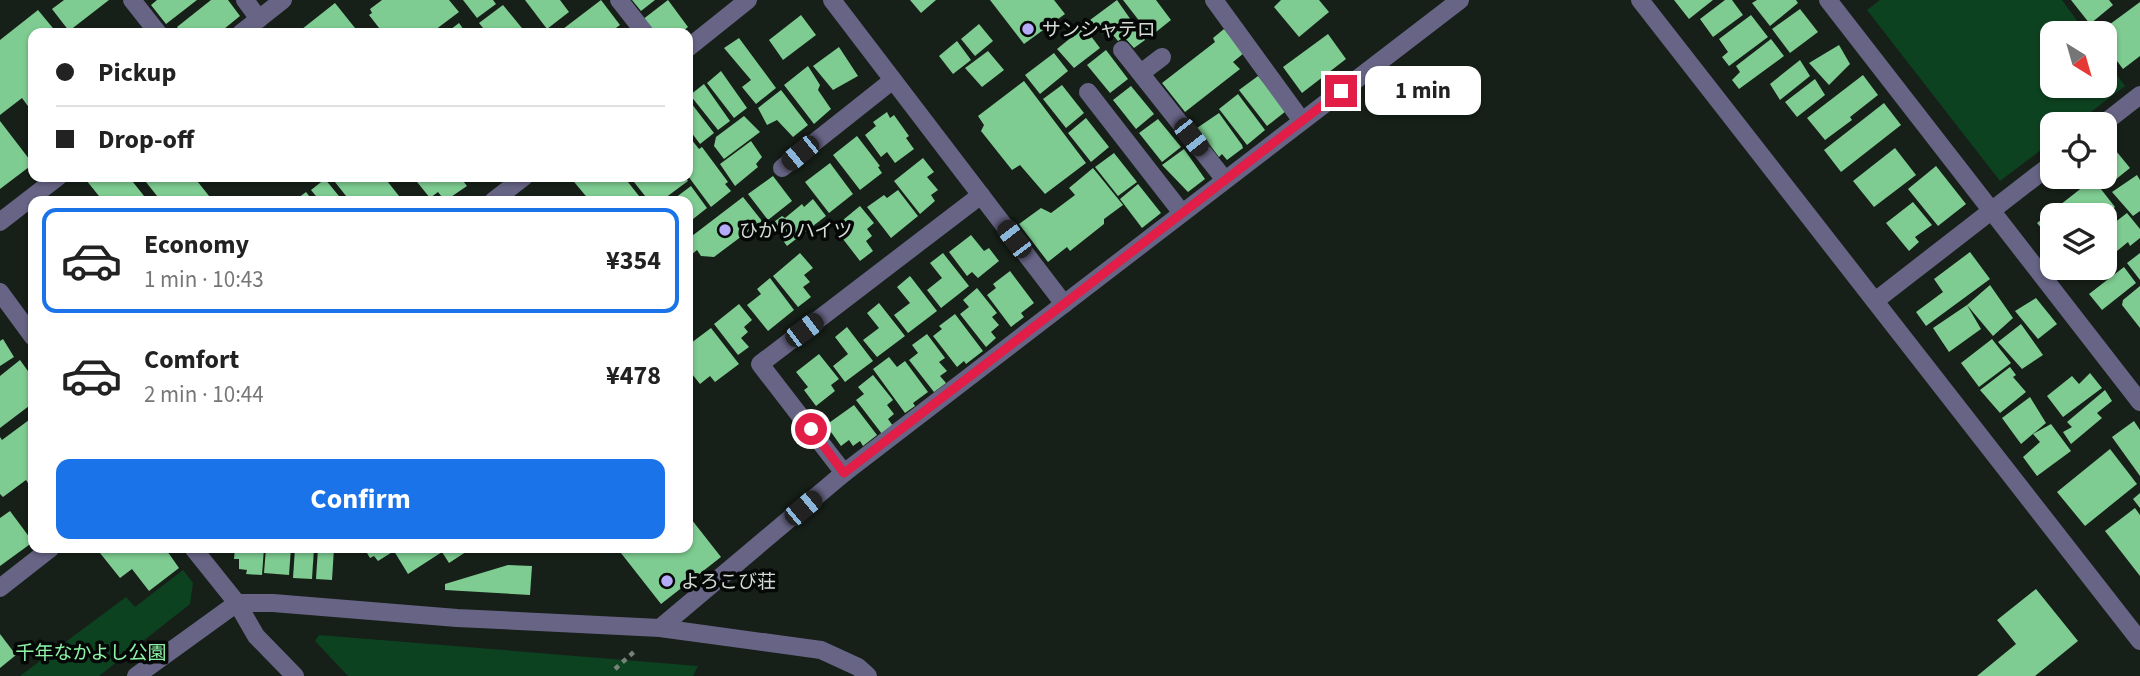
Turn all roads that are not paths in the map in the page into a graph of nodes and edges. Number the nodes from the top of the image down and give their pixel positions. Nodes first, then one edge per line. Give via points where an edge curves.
1 (132, 0) edge
2 (245, 0) edge
3 (283, 0) edge
4 (619, 0) edge
5 (748, 0) edge
6 (832, 0) edge
7 (1214, 0) edge
8 (1460, 0) edge
9 (1640, 0) edge
10 (1828, 0) edge
11 (259, 19) junction
12 (154, 28) edge
13 (247, 28) edge
14 (641, 28) edge
15 (693, 44) edge
16 (1122, 50) dead end
17 (1163, 57) dead end
18 (1141, 73) junction
19 (893, 80) junction
20 (1088, 92) dead end
21 (2140, 95) edge
22 (2117, 113) edge
23 (1301, 121) junction
24 (782, 168) dead end
25 (2040, 173) edge
26 (1225, 180) junction
27 (52, 182) edge
28 (518, 182) edge
29 (981, 195) junction
30 (34, 196) edge
31 (499, 196) edge
32 (28, 200) edge
33 (1991, 211) junction
34 (1182, 213) junction
35 (0, 222) edge
36 (0, 292) edge
37 (1875, 301) junction
38 (1064, 304) junction
39 (28, 330) edge
40 (2140, 402) edge
41 (844, 473) junction
42 (44, 553) edge
43 (197, 553) edge
44 (0, 587) edge
45 (237, 603) junction
46 (660, 628) junction
47 (2140, 641) edge
48 (136, 676) edge
49 (295, 676) edge
50 (868, 676) edge

1 - 12 street
2 - 11 street
3 - 11 street
4 - 14 street
5 - 15 street
6 - 19 street
7 - 23 street
8 - 23 street
9 - 37 street
10 - 33 street
11 - 13 street
16 - 18 street
17 - 18 street
18 - 26 street
19 - 24 street
19 - 29 street
20 - 34 street
21 - 22 street
23 - 26 street
25 - 33 street
26 - 34 street
27 - 30 street
28 - 31 street
29 - 38 street
29 - 41 street via 760,364
32 - 35 street
33 - 37 street
33 - 40 street
34 - 38 street
36 - 39 street
37 - 47 street
38 - 41 street
41 - 46 street
42 - 44 street
43 - 45 street
45 - 46 street
45 - 48 street
45 - 49 street via 256,635
46 - 50 street via 821,650

